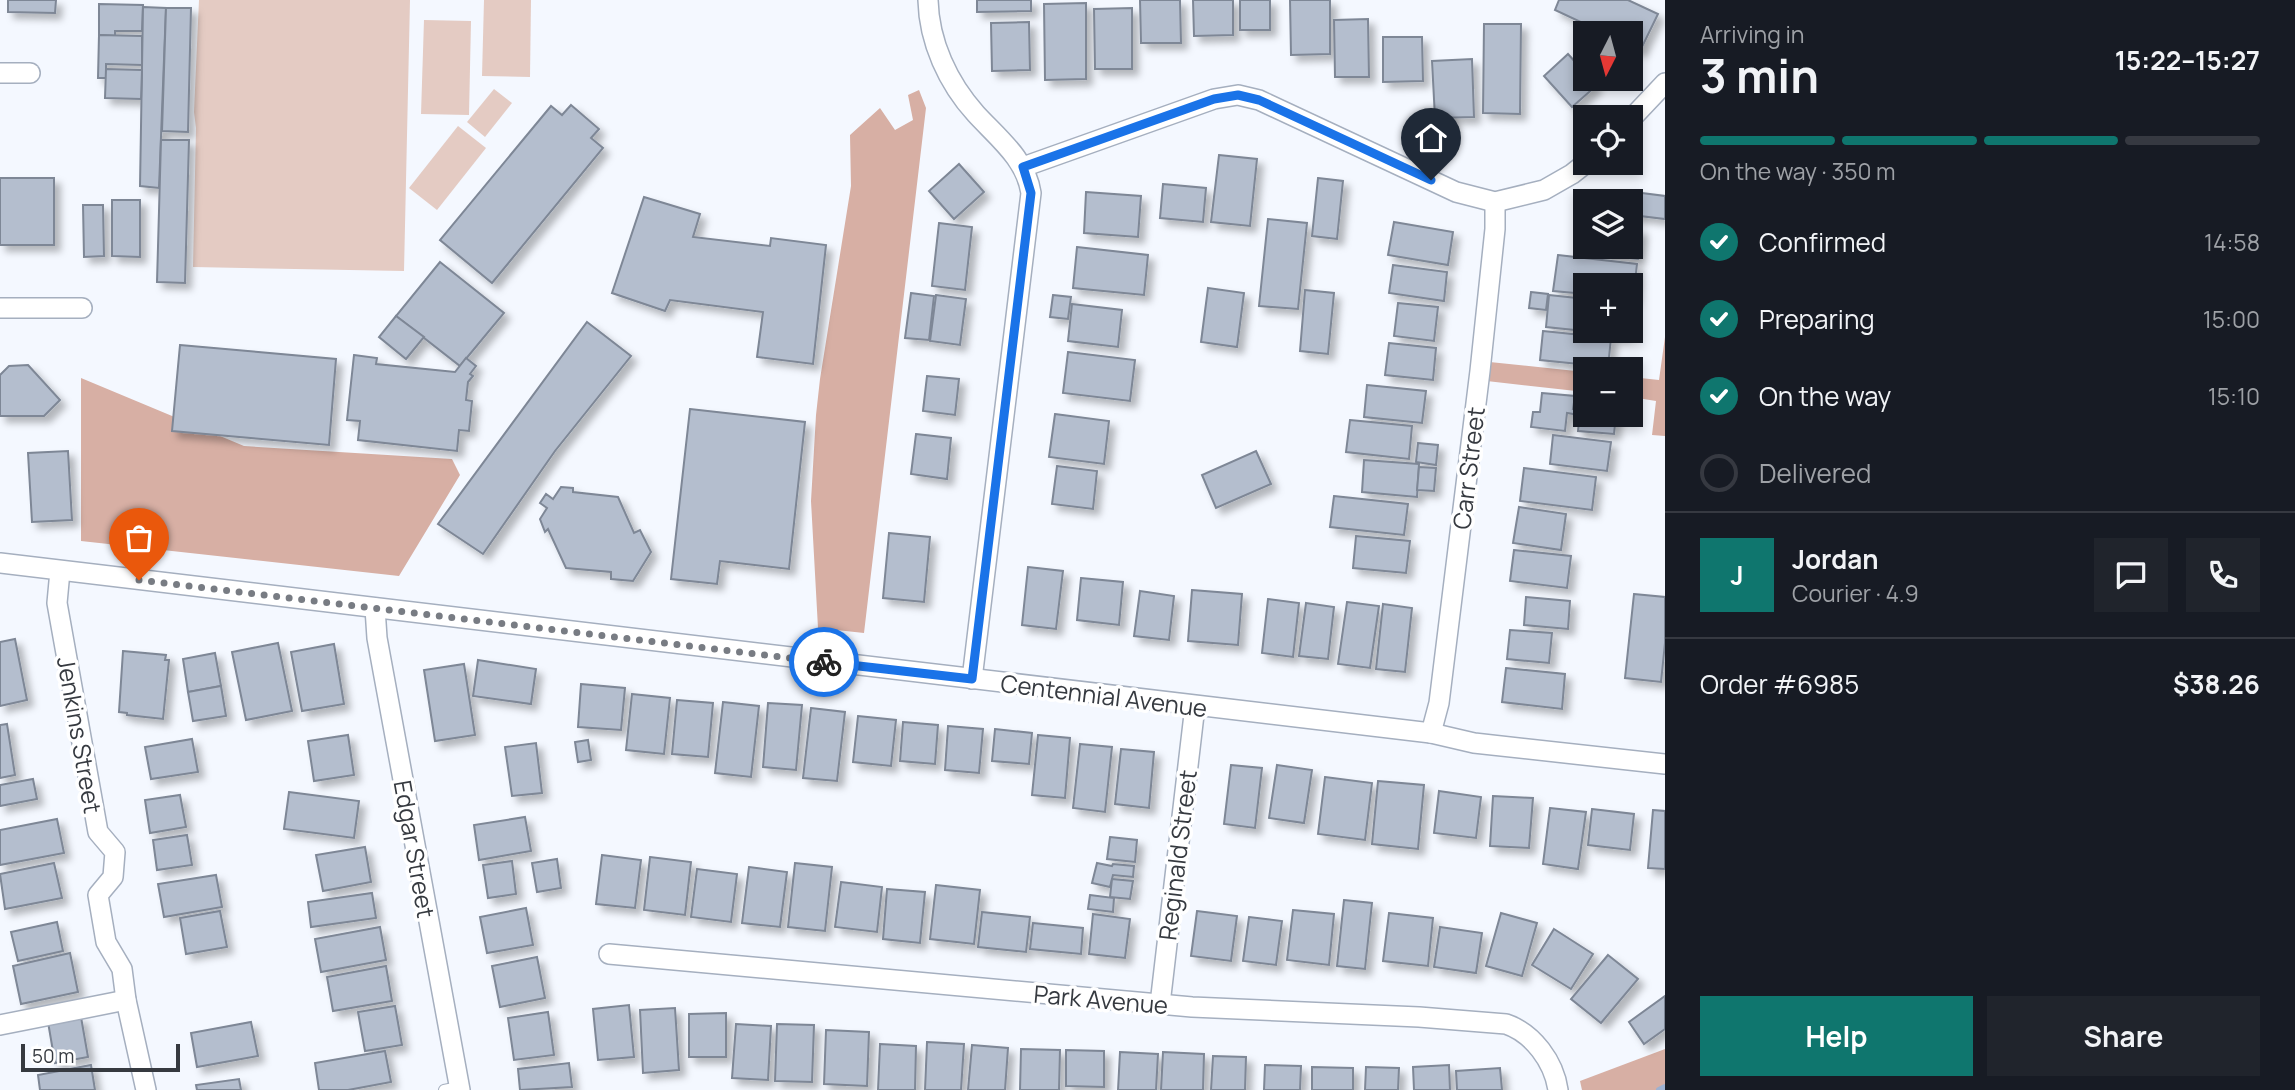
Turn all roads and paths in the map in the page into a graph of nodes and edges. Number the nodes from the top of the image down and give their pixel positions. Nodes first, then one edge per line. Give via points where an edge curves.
1 (928, 0) edge
2 (0, 73) edge
3 (30, 73) dead end
4 (1665, 83) edge
5 (1643, 106) edge
6 (1023, 167) junction
7 (1573, 173) edge
8 (1495, 202) junction
9 (0, 308) edge
10 (82, 309) dead end
11 (0, 564) edge
12 (60, 570) junction
13 (375, 608) junction
14 (972, 679) junction
15 (1195, 706) junction
16 (1431, 733) junction
17 (1665, 764) edge
18 (609, 954) dead end
19 (126, 1000) junction
20 (1160, 1004) junction
21 (0, 1025) edge
22 (454, 1089) edge
23 (146, 1090) edge
24 (1558, 1090) edge

1 - 6 street via 930,27 953,83
2 - 3 street
4 - 5 street
6 - 8 street via 1214,99 1238,95 1259,100 1456,192
6 - 14 street via 1031,193
7 - 8 street via 1544,190
8 - 16 street, Carr Street via 1480,370 1439,704
9 - 10 street
11 - 12 street, Centennial Avenue
12 - 13 street, Centennial Avenue
12 - 19 street, Jenkins Street via 57,603 98,832 115,852 113,877 98,895 106,942 122,969
13 - 14 street, Centennial Avenue
13 - 22 street, Edgar Street
14 - 15 street, Centennial Avenue
15 - 16 street, Centennial Avenue
15 - 20 street, Reginald Street
16 - 17 street, Centennial Avenue via 1474,743
18 - 20 street, Park Avenue
19 - 21 street
19 - 23 street, Jenkins Street
20 - 24 street, Park Avenue via 1506,1024 1520,1029 1536,1045

